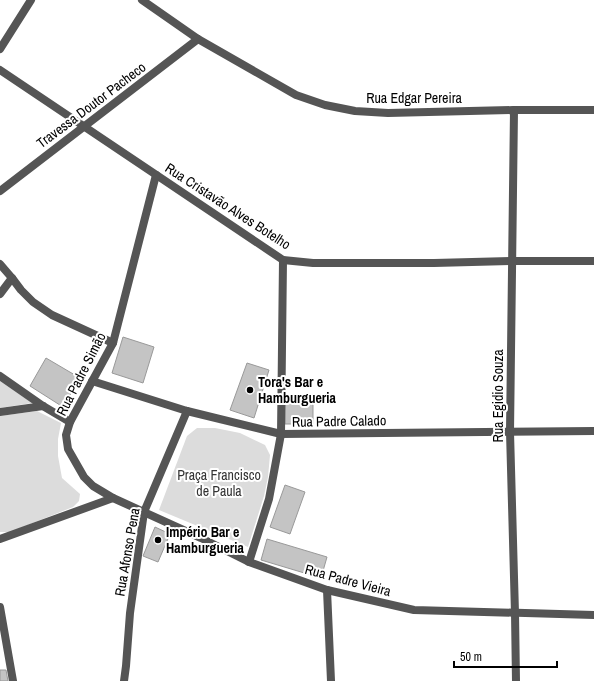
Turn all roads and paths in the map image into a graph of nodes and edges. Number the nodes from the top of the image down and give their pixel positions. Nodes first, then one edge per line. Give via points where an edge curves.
1 (31, 0) edge
2 (142, 0) edge
3 (198, 39) junction
4 (0, 49) edge
5 (0, 70) edge
6 (514, 110) junction
7 (594, 110) edge
8 (84, 127) junction
9 (156, 175) junction
10 (0, 191) edge
11 (282, 260) junction
12 (512, 261) junction
13 (594, 261) edge
14 (0, 264) edge
15 (12, 278) junction
16 (0, 294) edge
17 (113, 343) junction
18 (0, 376) edge
19 (92, 381) junction
20 (43, 406) junction
21 (187, 411) junction
22 (0, 412) edge
23 (70, 422) junction
24 (594, 430) edge
25 (510, 432) junction
26 (281, 434) junction
27 (113, 498) junction
28 (144, 512) junction
29 (0, 539) edge
30 (249, 562) junction
31 (326, 590) junction
32 (0, 607) edge
33 (515, 613) junction
34 (594, 615) edge
35 (14, 681) edge
36 (124, 681) edge
37 (331, 681) edge
38 (516, 681) edge

1 - 4 street
2 - 3 street, Rua Edgar Pereira
3 - 6 street, Rua Edgar Pereira via 296,95 325,105 388,113
3 - 8 street, Travessa Doutor Pacheco
5 - 8 street, Rua Cristavão Alves Botelho
6 - 7 street, Rua Edgar Pereira
6 - 12 street, Rua Egidio Souza
8 - 9 street, Rua Cristavão Alves Botelho
8 - 10 street, Travessa Doutor Pacheco
9 - 11 street, Rua Cristavão Alves Botelho
9 - 17 street, Rua Padre Simão
11 - 12 street, Rua Cristavão Alves Botelho via 313,263
11 - 26 street
12 - 13 street, Rua Cristavão Alves Botelho
12 - 25 street, Rua Egidio Souza
14 - 15 street
15 - 16 street
15 - 17 street via 33,302 52,315
17 - 19 street, Rua Padre Simão
18 - 20 street
19 - 21 street, Rua Padre Calado
19 - 23 street, Rua Padre Simão
20 - 22 street
20 - 23 street
21 - 26 street, Rua Padre Calado
21 - 28 street, Rua Afonso Pena
23 - 27 street, Rua Padre Simão via 66,434 68,449 79,469 93,486
24 - 25 street, Rua Padre Calado
25 - 26 street, Rua Padre Calado
25 - 33 street, Rua Egidio Souza
26 - 30 street via 269,498
27 - 28 street, Rua Padre Vieira
27 - 29 street
28 - 30 street, Rua Padre Vieira
28 - 36 street, Rua Afonso Pena via 130,613
30 - 31 street, Rua Padre Vieira
31 - 33 street, Rua Padre Vieira via 414,610
31 - 37 street
32 - 35 street
33 - 34 street, Rua Padre Vieira
33 - 38 street, Rua Egidio Souza

